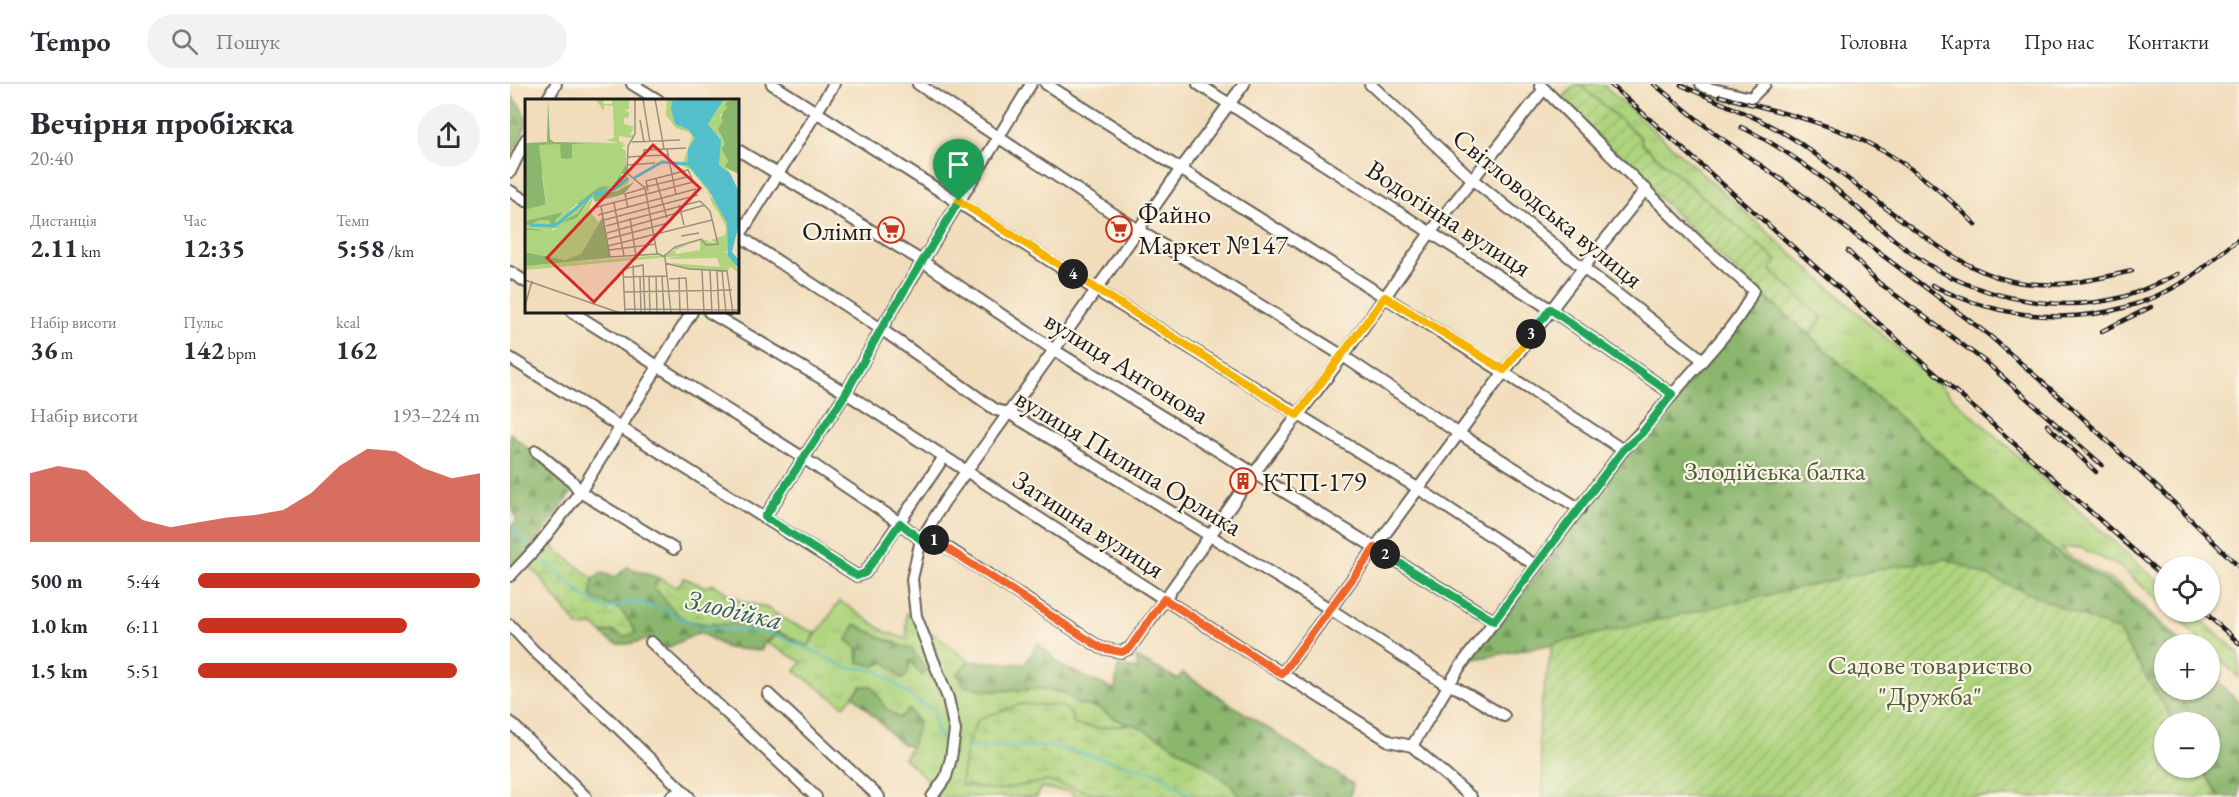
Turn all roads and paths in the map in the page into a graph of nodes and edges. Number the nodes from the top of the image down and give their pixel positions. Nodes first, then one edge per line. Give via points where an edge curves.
1 (556, 84) edge
2 (632, 84) edge
3 (772, 84) edge
4 (834, 84) edge
5 (918, 84) edge
6 (1031, 84) edge
7 (1046, 84) edge
8 (1198, 84) edge
9 (1244, 84) edge
10 (1370, 84) edge
11 (1701, 84) edge
12 (1765, 84) edge
13 (1541, 86) edge
14 (548, 99) edge
15 (656, 99) edge
16 (1229, 103) junction
17 (817, 112) junction
18 (999, 137) junction
19 (525, 142) edge
20 (740, 151) edge
21 (1180, 170) junction
22 (510, 172) edge
23 (779, 175) junction
24 (1473, 180) junction
25 (1646, 189) junction
26 (510, 191) edge
27 (525, 200) edge
28 (959, 201) junction
29 (1138, 230) junction
30 (740, 233) edge
31 (1431, 233) junction
32 (740, 237) edge
33 (922, 261) junction
34 (1582, 267) junction
35 (510, 272) edge
36 (525, 281) edge
37 (1096, 290) junction
38 (1385, 297) junction
39 (1550, 309) junction
40 (575, 314) edge
41 (691, 314) edge
42 (712, 314) edge
43 (881, 329) junction
44 (1054, 350) junction
45 (1343, 356) junction
46 (510, 357) edge
47 (1703, 360) junction
48 (658, 367) junction
49 (1504, 370) junction
50 (846, 393) junction
51 (1672, 394) junction
52 (1008, 413) junction
53 (1297, 415) junction
54 (621, 427) junction
55 (1458, 433) junction
56 (1623, 450) junction
57 (536, 451) dead end
58 (944, 456) junction
59 (802, 457) junction
60 (966, 471) junction
61 (1255, 472) junction
62 (1419, 489) junction
63 (580, 492) junction
64 (1580, 509) junction
65 (765, 517) junction
66 (900, 523) junction
67 (1209, 536) junction
68 (923, 537) junction
69 (1375, 548) junction
70 (674, 549) dead end
71 (1535, 566) junction
72 (510, 576) edge
73 (1164, 599) junction
74 (1330, 609) junction
75 (1494, 621) junction
76 (510, 625) edge
77 (651, 642) dead end
78 (1282, 674) junction
79 (1447, 685) junction
80 (768, 694) dead end
81 (1504, 716) dead end
82 (510, 722) edge
83 (1412, 746) junction
84 (685, 793) edge
85 (586, 797) edge
86 (671, 797) edge
87 (816, 797) edge
88 (879, 797) edge
89 (932, 797) edge
90 (1471, 797) edge

1 - 14 street
2 - 15 street
3 - 17 street
4 - 17 street
5 - 18 street
6 - 18 street
7 - 21 street
8 - 16 street, Водогінна вулиця
9 - 16 street
10 - 24 street, Світловодська вулиця
11 - 12 street via 1751,98
13 - 24 street
13 - 25 street
16 - 21 street
16 - 31 street, Водогінна вулиця
17 - 23 street
17 - 28 street
18 - 28 street
18 - 29 street
19 - 22 street
20 - 23 street, вулиця Антонова
21 - 29 street
21 - 38 street
23 - 30 street
23 - 33 street, вулиця Антонова
24 - 31 street
24 - 34 street, Світловодська вулиця
25 - 34 street
25 - 47 street via 1753,290
26 - 27 street
28 - 33 street
28 - 37 street
29 - 37 street
29 - 45 street
31 - 38 street
31 - 39 street, Водогінна вулиця
32 - 43 street, вулиця Пилипа Орлика
33 - 43 street
33 - 44 street, вулиця Антонова
34 - 39 street
34 - 47 street, Світловодська вулиця
35 - 36 street
37 - 44 street
37 - 53 street
38 - 45 street
38 - 49 street
39 - 49 street
39 - 51 street, Водогінна вулиця
40 - 48 street
41 - 48 street
42 - 50 street, Затишна вулиця
43 - 50 street
43 - 52 street, вулиця Пилипа Орлика via 996,410
44 - 52 street
44 - 61 street, вулиця Антонова
45 - 53 street
45 - 55 street
46 - 54 street
47 - 51 street
48 - 54 street
48 - 59 street
49 - 55 street
49 - 56 street
50 - 58 street, Затишна вулиця
50 - 59 street
51 - 56 street via 1642,433
52 - 60 street
52 - 67 street, вулиця Пилипа Орлика
53 - 61 street
53 - 62 street
54 - 63 street
54 - 65 street
55 - 62 street
55 - 64 street
56 - 64 street
57 - 63 street
58 - 60 street, Затишна вулиця
58 - 66 street
59 - 65 street
59 - 66 street
60 - 68 street
60 - 73 street, Затишна вулиця
61 - 67 street
61 - 69 street, вулиця Антонова
62 - 69 street
62 - 71 street
63 - 70 street
63 - 72 street
64 - 71 street
65 - 66 street via 857,576 865,573
66 - 68 street
67 - 73 street
67 - 74 street, вулиця Пилипа Орлика
68 - 73 street via 1101,648 1122,652 1130,648
68 - 89 street via 912,579 916,616 948,698 955,731 946,777
69 - 74 street
69 - 75 street, вулиця Антонова
71 - 75 street
73 - 78 street, Затишна вулиця
74 - 78 street
74 - 79 street, вулиця Пилипа Орлика
75 - 79 street
76 - 84 street
77 - 87 street
78 - 83 street, Затишна вулиця via 1389,741
79 - 81 street, вулиця Пилипа Орлика
79 - 83 street
80 - 88 street
82 - 85 street
83 - 90 street, Затишна вулиця
84 - 86 street

